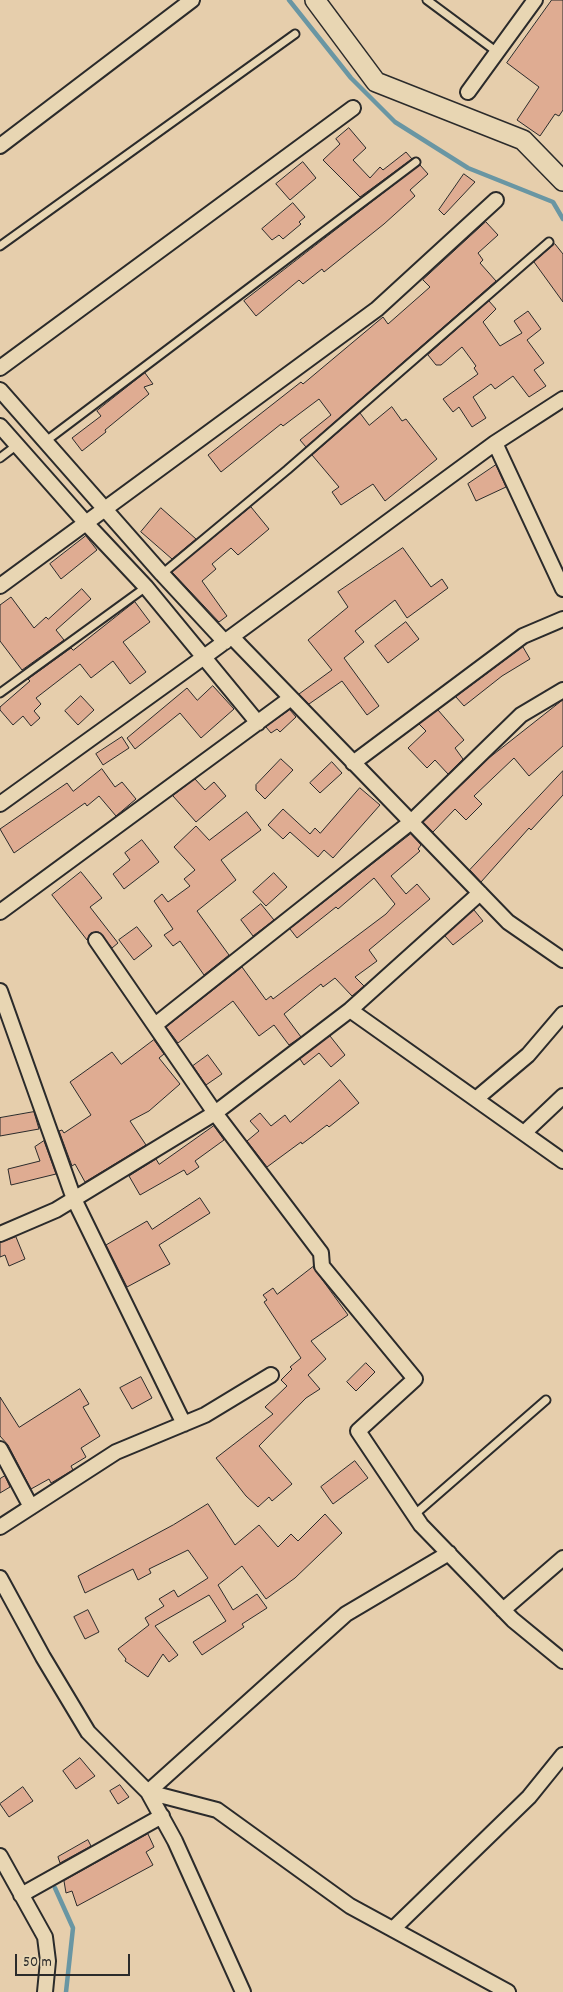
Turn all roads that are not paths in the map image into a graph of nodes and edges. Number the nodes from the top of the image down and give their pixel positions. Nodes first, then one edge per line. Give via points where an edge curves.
1 (192, 0) edge
2 (314, 0) edge
3 (426, 0) edge
4 (535, 0) edge
5 (295, 34) dead end
6 (497, 52) junction
7 (468, 92) dead end
8 (353, 108) dead end
9 (0, 146) edge
10 (416, 162) dead end
11 (563, 181) edge
12 (496, 200) dead end
13 (549, 242) dead end
14 (0, 246) edge
15 (0, 368) edge
16 (0, 390) edge
17 (563, 399) edge
18 (0, 426) edge
19 (46, 441) junction
20 (495, 443) junction
21 (17, 445) junction
22 (0, 458) edge
23 (105, 508) junction
24 (85, 522) junction
25 (162, 574) junction
26 (0, 586) edge
27 (146, 587) junction
28 (563, 587) edge
29 (563, 620) edge
30 (229, 639) junction
31 (204, 657) junction
32 (563, 690) edge
33 (0, 693) edge
34 (291, 698) junction
35 (258, 723) junction
36 (354, 762) junction
37 (0, 804) edge
38 (411, 822) junction
39 (480, 893) junction
40 (0, 912) edge
41 (96, 940) dead end
42 (563, 960) edge
43 (0, 991) edge
44 (350, 1010) junction
45 (563, 1014) edge
46 (155, 1025) junction
47 (563, 1096) edge
48 (477, 1098) junction
49 (215, 1112) junction
50 (524, 1133) junction
51 (563, 1161) edge
52 (74, 1199) junction
53 (0, 1234) edge
54 (271, 1375) dead end
55 (546, 1400) dead end
56 (184, 1424) junction
57 (0, 1449) edge
58 (31, 1507) junction
59 (414, 1515) junction
60 (0, 1527) edge
61 (449, 1553) junction
62 (563, 1558) edge
63 (0, 1578) edge
64 (504, 1610) junction
65 (563, 1661) edge
66 (563, 1754) edge
67 (148, 1792) junction
68 (162, 1816) junction
69 (0, 1856) edge
70 (21, 1895) junction
71 (393, 1929) junction
72 (45, 1992) edge
73 (243, 1992) edge
74 (508, 1992) edge

1 - 9 street
2 - 11 street via 376,82 523,140
3 - 6 lane
4 - 6 street
5 - 14 lane
6 - 7 street
8 - 15 street
10 - 19 lane
12 - 23 street via 377,309
13 - 25 lane
16 - 19 street
17 - 20 street
18 - 21 street
19 - 23 street
20 - 28 street
20 - 30 street
21 - 22 lane
21 - 24 street
23 - 24 street
23 - 25 street
24 - 26 street
24 - 27 street
25 - 30 street
27 - 31 street
27 - 33 lane
29 - 36 street via 523,636
30 - 31 street
30 - 34 street
31 - 35 street
31 - 37 street
32 - 38 street via 521,715
34 - 35 street
34 - 36 street
35 - 40 street
36 - 38 street
38 - 39 street
38 - 46 street
39 - 42 street via 508,922
39 - 44 street
41 - 46 street
43 - 52 street
44 - 48 street
44 - 49 street
45 - 48 street via 528,1055
46 - 49 street
47 - 50 street
48 - 50 street
49 - 52 street
49 - 59 street via 321,1253 322,1266 415,1379 358,1431
50 - 51 street
52 - 53 street
52 - 56 street
54 - 56 street
55 - 59 lane
56 - 58 street via 116,1452
57 - 58 street
58 - 60 street
59 - 61 street
61 - 64 street
61 - 67 street via 346,1614
62 - 64 street
63 - 67 street via 88,1732
64 - 65 street
66 - 71 street via 529,1797
67 - 68 street
67 - 71 street via 218,1810 350,1906
68 - 70 street
68 - 73 street
69 - 70 street
70 - 72 street via 45,1937 48,1961
71 - 74 street

